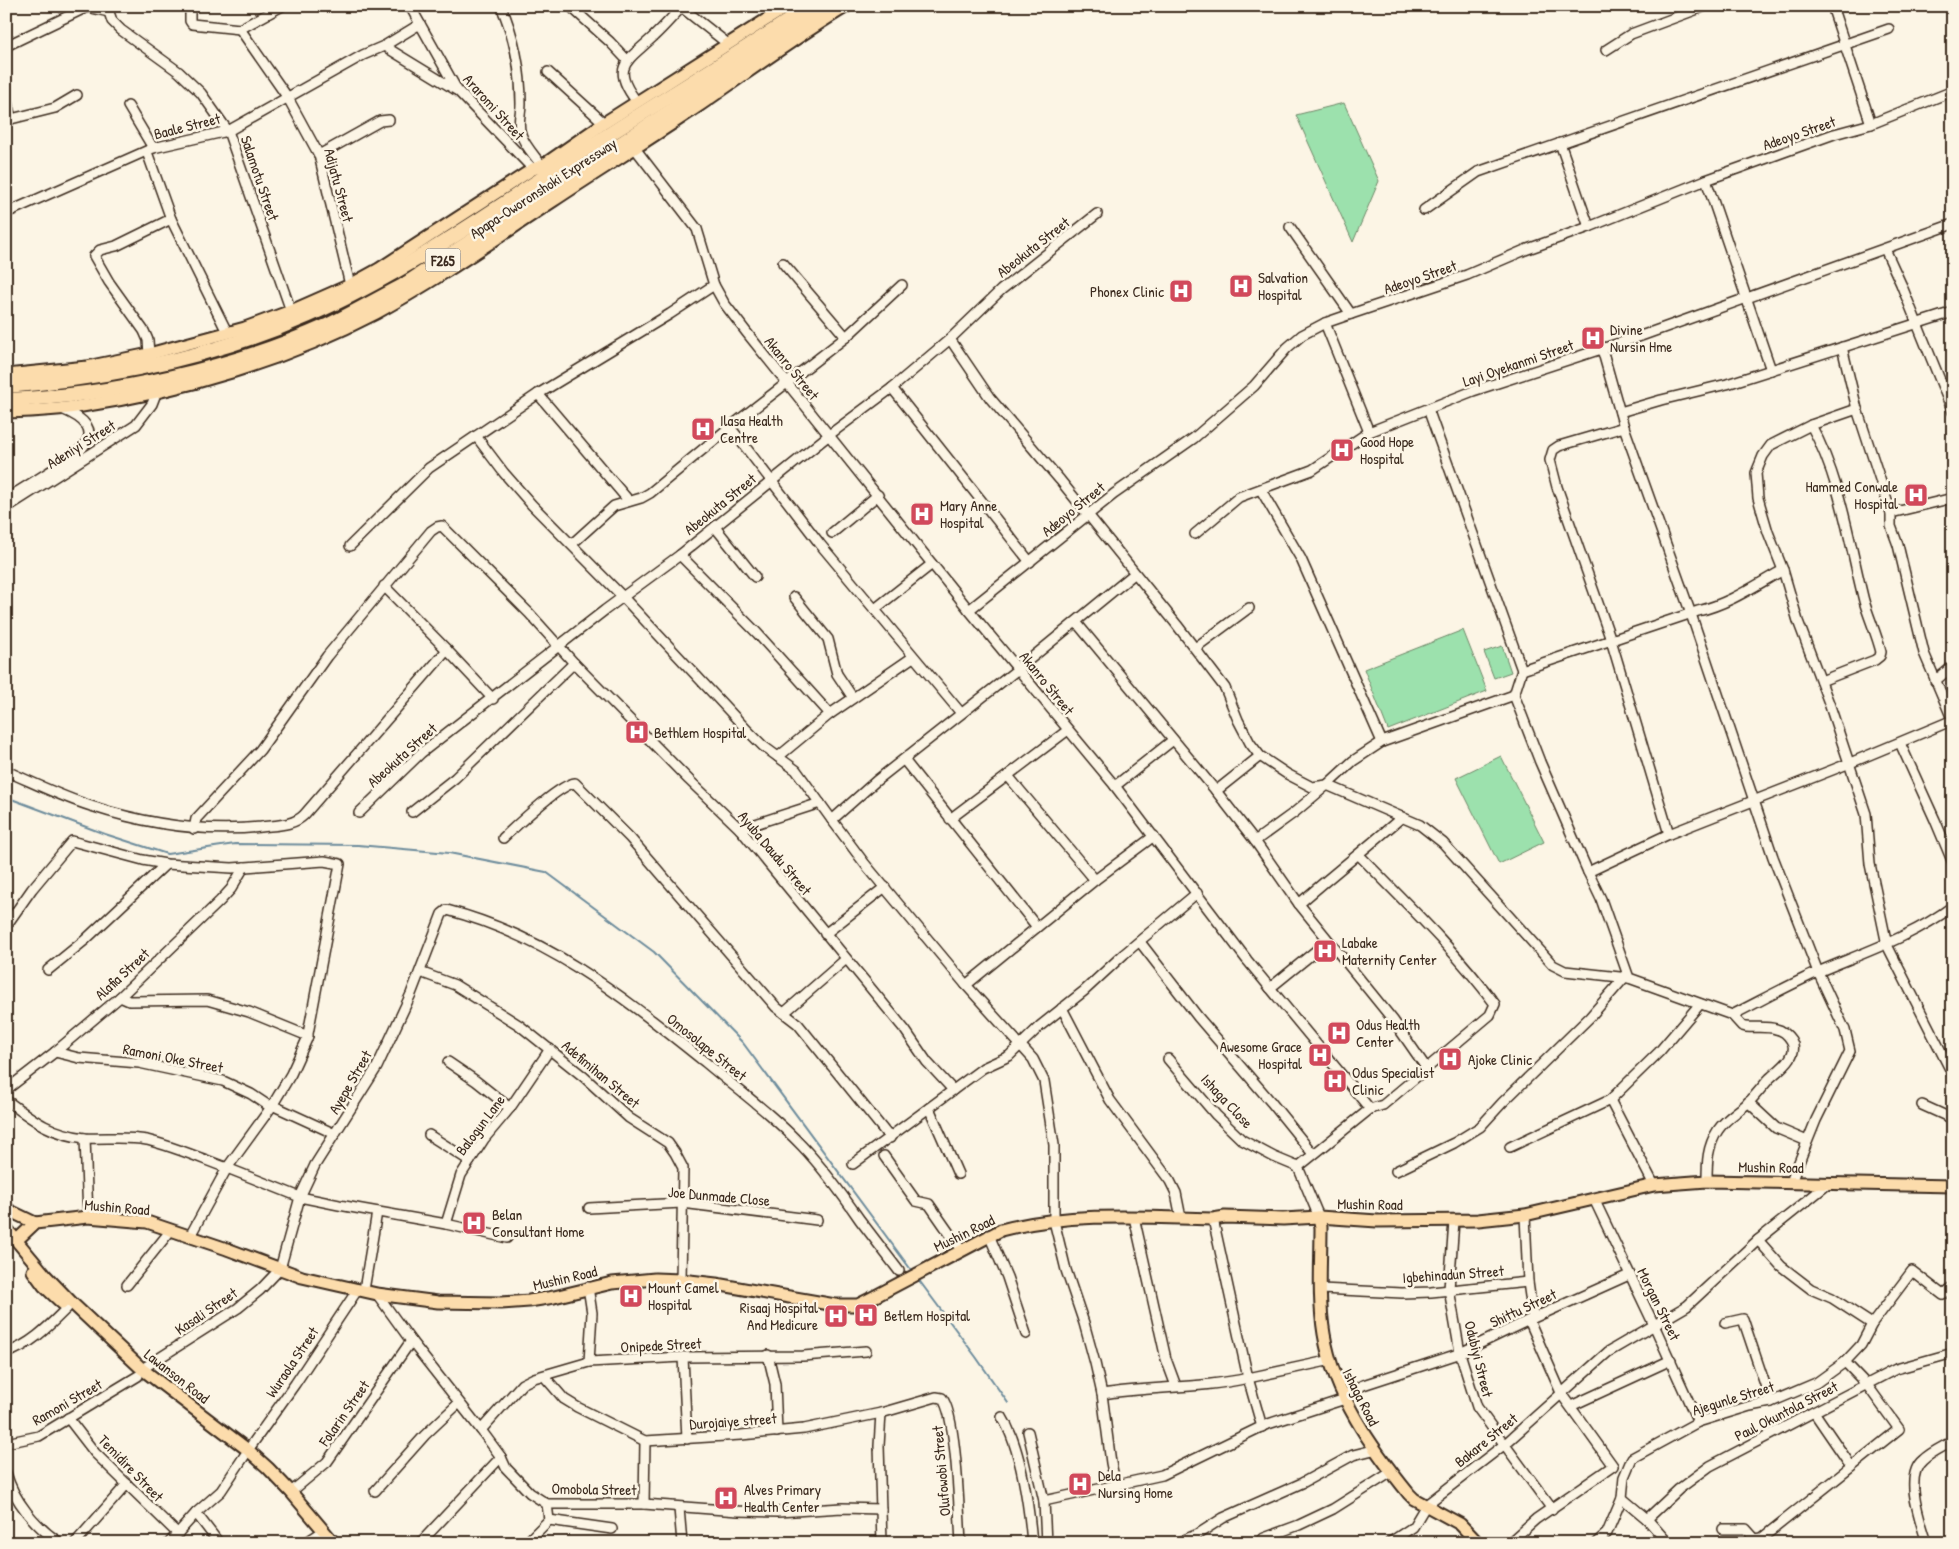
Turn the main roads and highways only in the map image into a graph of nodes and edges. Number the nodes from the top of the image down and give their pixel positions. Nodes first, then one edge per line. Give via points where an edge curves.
1 (788, 6) edge
2 (811, 6) edge
3 (832, 6) edge
4 (847, 6) edge
5 (6, 375) edge
6 (6, 386) edge
7 (6, 400) edge
8 (6, 412) edge
9 (1953, 1186) edge
10 (6, 1209) edge
11 (1320, 1222) junction
12 (36, 1223) junction
13 (6, 1228) edge
14 (11, 1240) edge
15 (140, 1372) junction
16 (1343, 1398) junction
17 (246, 1452) junction
18 (1426, 1507) junction
19 (327, 1543) edge
20 (334, 1543) edge
21 (1474, 1543) edge
22 (1478, 1543) edge

1 - 5 main road, Apapa-Oworonshoki Expressway via 350,285 291,312 149,354 87,367
2 - 6 highway, Apapa-Oworonshoki Expressway / F265 via 458,234 333,304 232,344 144,367 73,380
3 - 7 highway, Apapa-Oworonshoki Expressway / F265 via 401,287 326,326 238,358 168,377 82,394
4 - 8 main road, Apapa-Oworonshoki Expressway via 474,253 376,313 317,340 204,380 115,400
9 - 11 main road, Mushin Road via 1707,1181 1654,1185 1526,1215 1454,1221
10 - 12 main road
11 - 12 main road, Mushin Road via 1134,1217 1068,1218 1018,1225 989,1235 924,1269 903,1275 882,1292 854,1305 835,1305 682,1280 633,1280 529,1301 438,1302 377,1294 323,1282 147,1222 88,1218
11 - 16 main road, Ishaga Road via 1324,1333
11 - 16 main road, Ishaga Road via 1316,1228 1320,1331 1327,1361
12 - 14 main road
13 - 14 main road, Lawanson Road
14 - 15 main road, Lawanson Road
14 - 15 main road, Lawanson Road via 44,1286
15 - 17 main road, Lawanson Road
16 - 18 main road, Ishaga Road via 1370,1442 1409,1494
16 - 18 main road, Ishaga Road via 1355,1425 1390,1473 1410,1499
17 - 19 main road, Lawanson Road
17 - 20 main road, Lawanson Road via 291,1492
18 - 21 main road, Ishaga Road via 1459,1528
18 - 22 main road, Ishaga Road via 1460,1524

